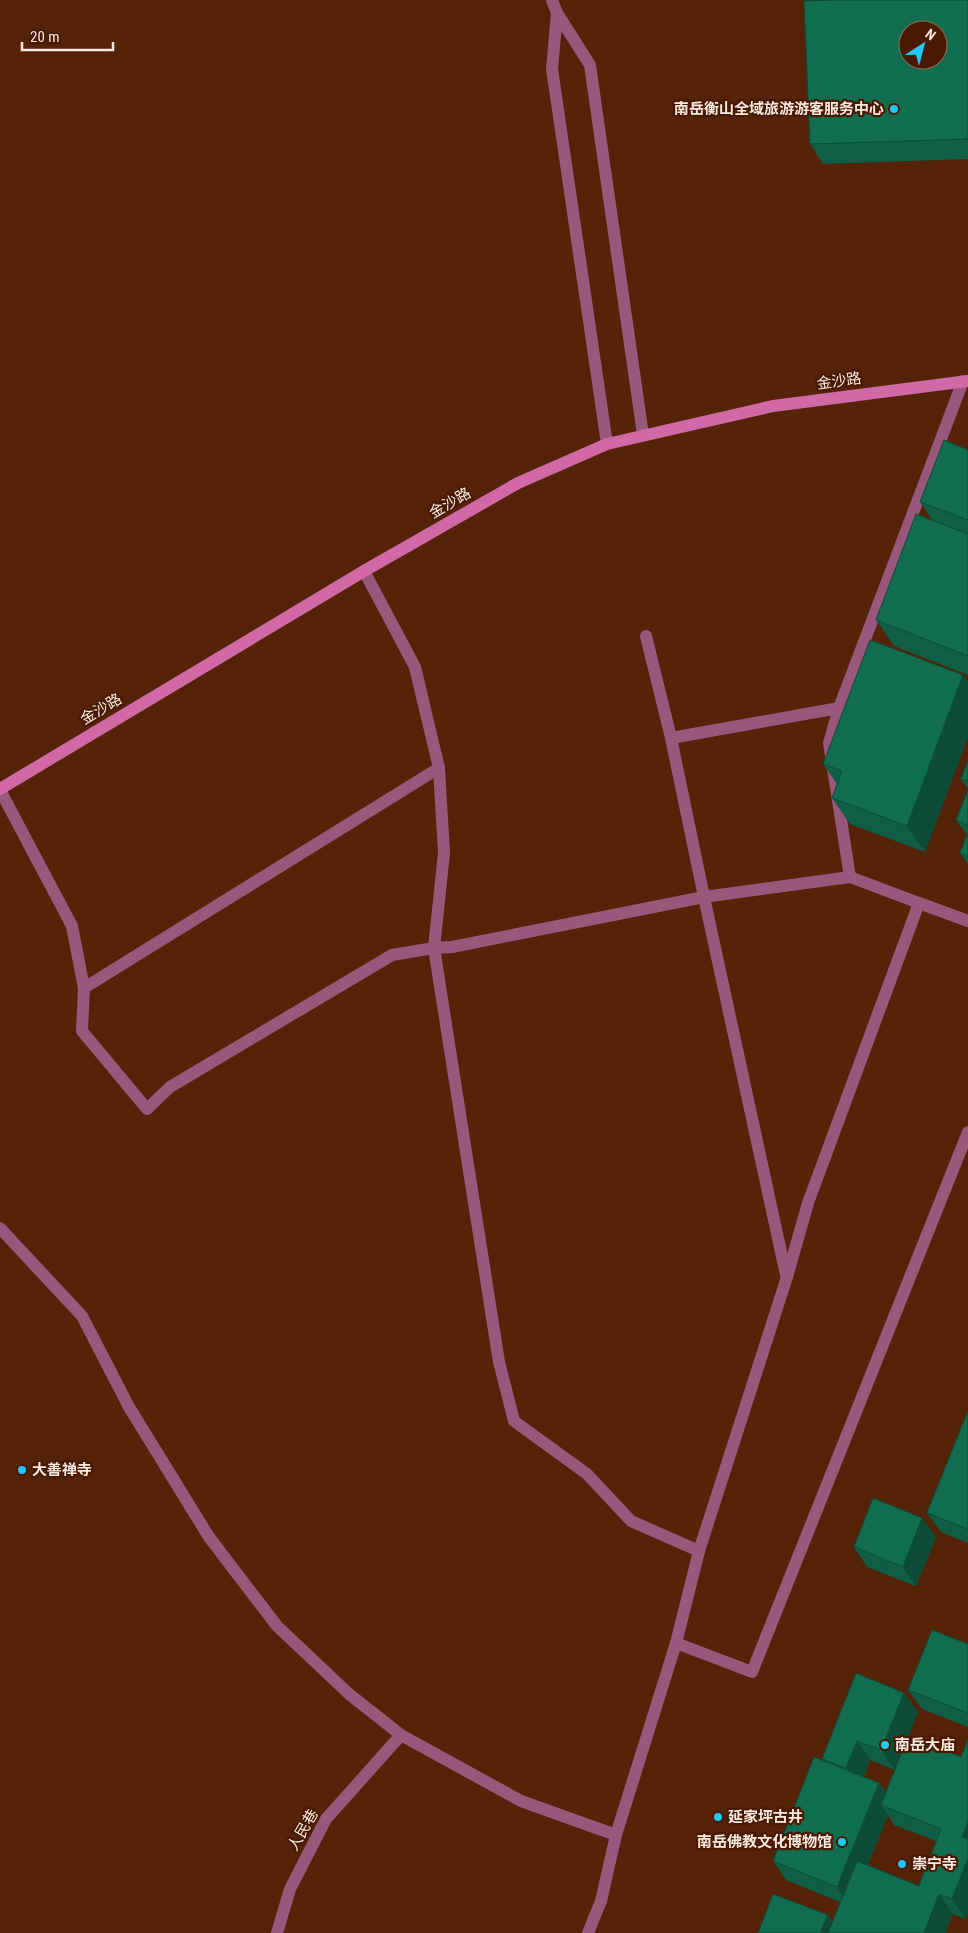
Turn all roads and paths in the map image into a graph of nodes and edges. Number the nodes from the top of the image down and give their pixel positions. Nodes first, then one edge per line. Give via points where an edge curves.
1 (552, 0) edge
2 (557, 13) junction
3 (966, 381) edge
4 (643, 434) junction
5 (606, 444) junction
6 (364, 571) junction
7 (646, 636) dead end
8 (839, 708) junction
9 (671, 738) junction
10 (439, 768) junction
11 (0, 790) edge
12 (850, 877) junction
13 (704, 897) junction
14 (919, 903) junction
15 (968, 921) edge
16 (434, 948) junction
17 (84, 988) junction
18 (968, 1132) edge
19 (0, 1228) edge
20 (786, 1277) junction
21 (699, 1551) junction
22 (676, 1643) junction
23 (401, 1735) junction
24 (616, 1835) junction
25 (277, 1933) edge
26 (588, 1933) edge

1 - 2 street
2 - 4 street via 590,65
2 - 5 street via 552,69
3 - 4 main road, 金沙路 via 773,406
3 - 8 street
4 - 5 main road, 金沙路
5 - 6 main road, 金沙路 via 518,483
6 - 10 street via 415,667
6 - 11 main road, 金沙路
7 - 9 street
8 - 9 street
8 - 12 street via 829,743
9 - 13 street
10 - 16 street via 444,853
10 - 17 street
11 - 17 street via 72,926
12 - 13 street
12 - 14 street
13 - 16 street
13 - 20 street
14 - 15 street
14 - 20 street via 808,1203
16 - 17 street via 392,955 170,1087 147,1109 82,1031
16 - 21 street via 499,1362 514,1421 587,1474 631,1521
18 - 22 street via 752,1672
19 - 23 street via 82,1316 128,1407 204,1529 277,1626 349,1694
20 - 21 street
21 - 22 street
22 - 24 street
23 - 24 street via 521,1801
23 - 25 street, 人民巷 via 326,1819 290,1888
24 - 26 street via 601,1901

